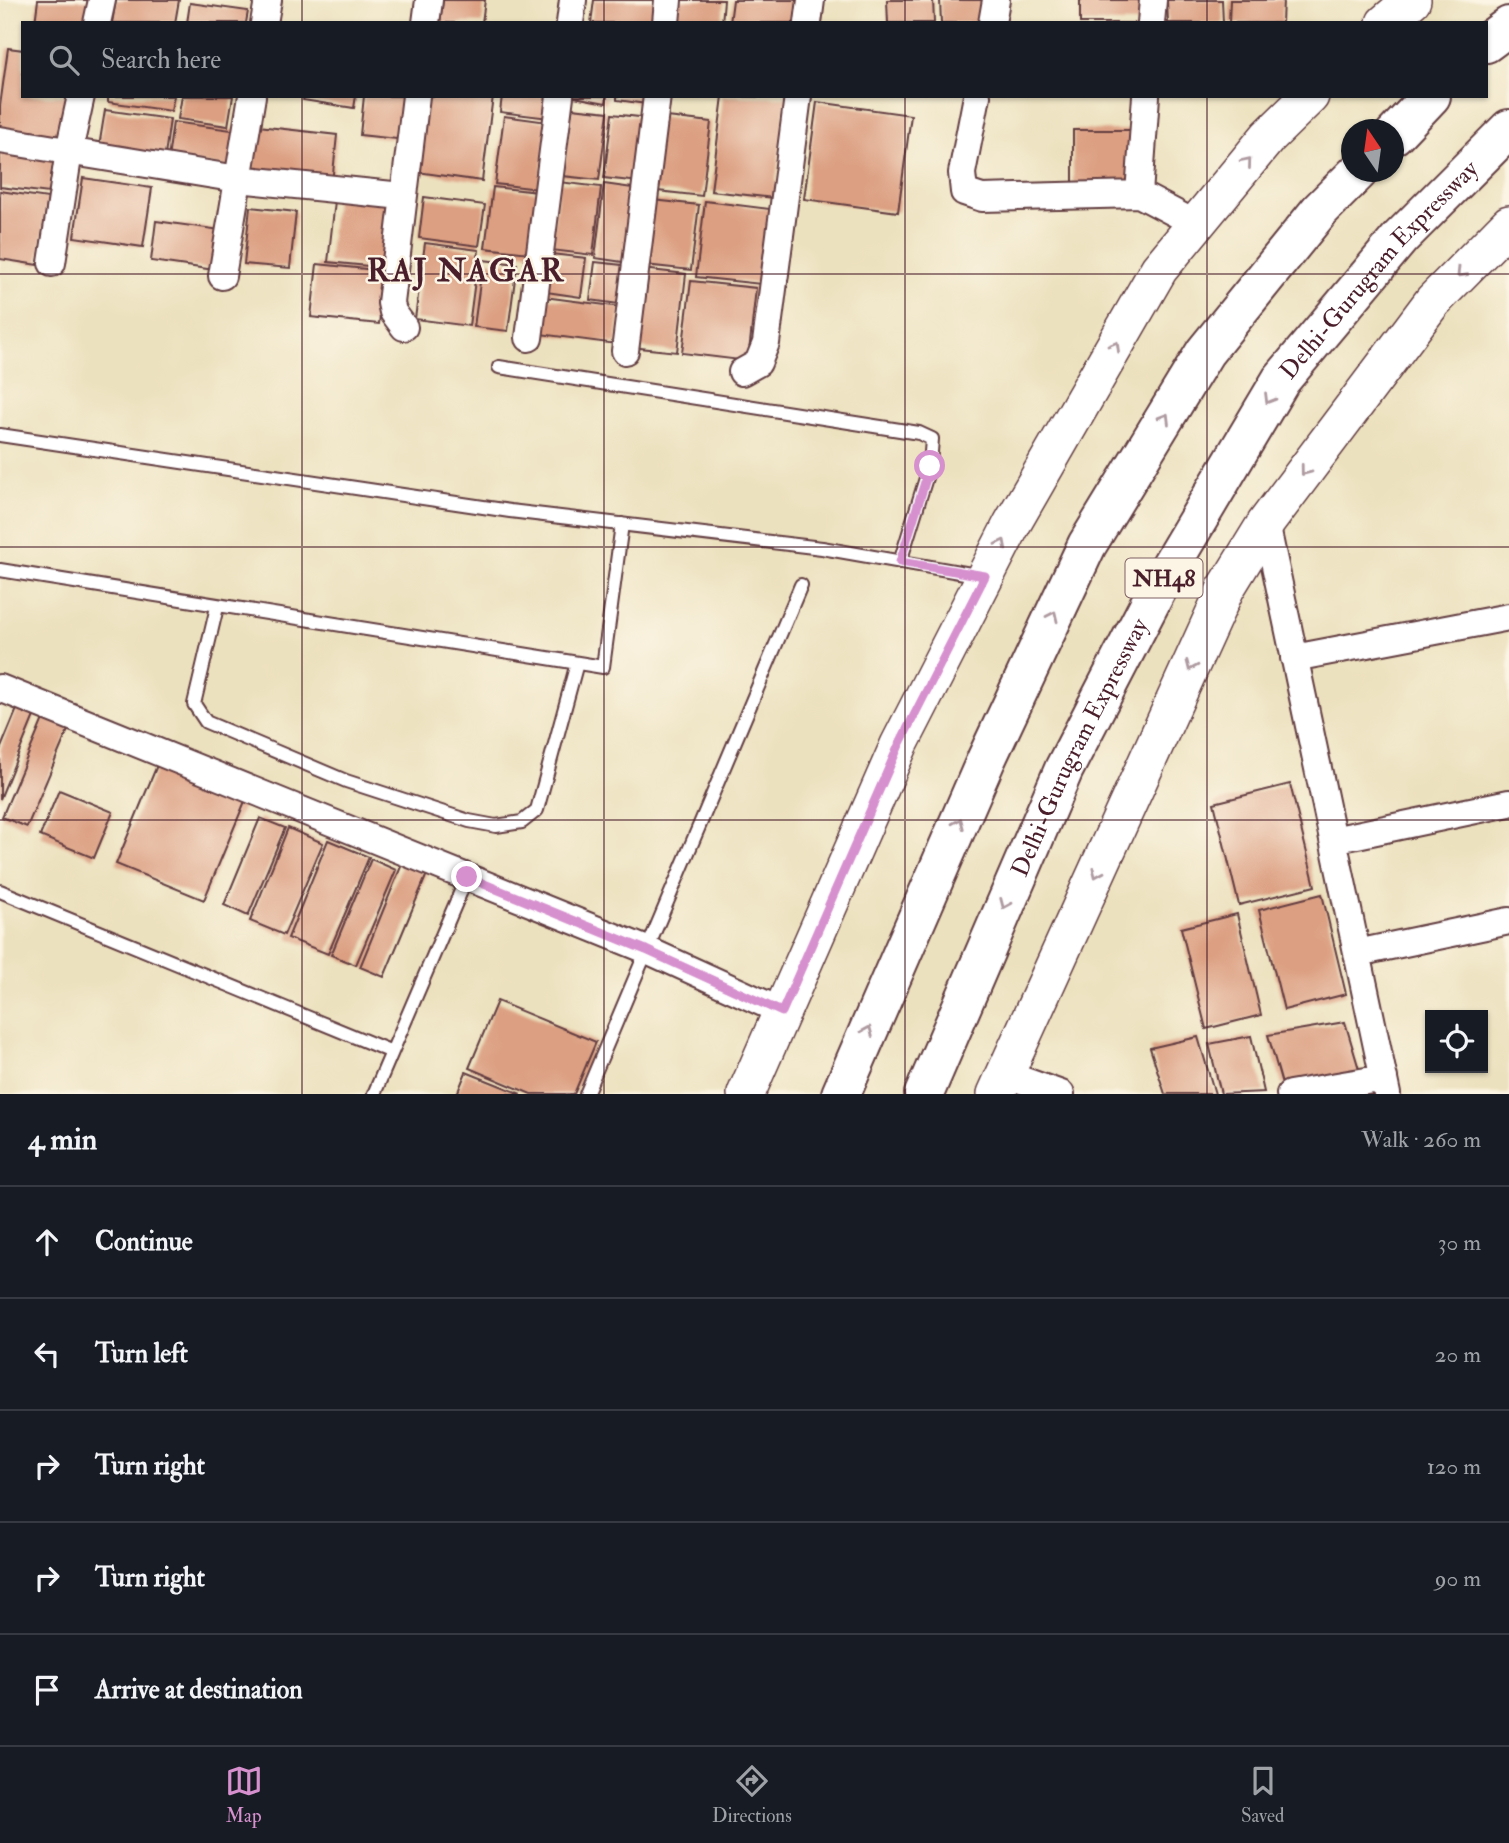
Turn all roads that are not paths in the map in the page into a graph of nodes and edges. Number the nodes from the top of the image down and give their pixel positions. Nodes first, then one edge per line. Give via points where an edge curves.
1 (102, 0) edge
2 (268, 0) edge
3 (429, 0) edge
4 (573, 0) edge
5 (668, 0) edge
6 (811, 0) edge
7 (996, 0) edge
8 (1153, 0) edge
9 (1412, 0) edge
10 (97, 21) edge
11 (264, 21) edge
12 (426, 21) edge
13 (570, 21) edge
14 (666, 21) edge
15 (808, 21) edge
16 (992, 21) edge
17 (1151, 21) edge
18 (1387, 21) edge
19 (1509, 26) edge
20 (1488, 42) edge
21 (81, 98) edge
22 (252, 98) edge
23 (416, 98) edge
24 (560, 98) edge
25 (657, 98) edge
26 (799, 98) edge
27 (977, 98) edge
28 (1146, 98) edge
29 (1308, 98) edge
30 (1429, 98) edge
31 (1404, 124) edge
32 (1509, 129) edge
33 (0, 140) edge
34 (69, 151) junction
35 (238, 179) junction
36 (1348, 182) edge
37 (1139, 194) junction
38 (402, 196) junction
39 (1196, 224) junction
40 (1509, 224) edge
41 (52, 263) dead end
42 (222, 276) dead end
43 (404, 327) dead end
44 (529, 338) dead end
45 (625, 351) dead end
46 (499, 367) dead end
47 (742, 372) dead end
48 (0, 435) edge
49 (1266, 523) junction
50 (622, 524) junction
51 (900, 562) junction
52 (0, 570) edge
53 (985, 576) junction
54 (801, 585) dead end
55 (216, 607) junction
56 (1509, 617) edge
57 (1294, 658) junction
58 (577, 663) junction
59 (0, 688) edge
60 (1509, 803) edge
61 (1333, 840) junction
62 (467, 877) junction
63 (0, 891) edge
64 (1509, 921) edge
65 (646, 950) junction
66 (1357, 953) junction
67 (782, 1012) junction
68 (392, 1052) junction
69 (1001, 1084) edge
70 (1386, 1086) edge
71 (374, 1094) edge
72 (586, 1094) edge
73 (746, 1094) edge
74 (841, 1094) edge
75 (924, 1094) edge
76 (1061, 1094) edge
77 (1290, 1094) edge

1 - 10 street
2 - 11 street
3 - 12 street
4 - 13 street
5 - 14 street
6 - 15 street
7 - 16 street
8 - 17 street
9 - 18 main road
19 - 20 highway
21 - 34 street
22 - 35 street
23 - 38 street
24 - 44 street
25 - 45 street
26 - 47 street via 766,343 758,363
27 - 37 street via 962,173 964,192 982,198
28 - 37 street
39 -> 29 main road via 1268,137
30 - 31 highway
32 -> 75 highway, Delhi-Gurugram Expressway / NH48 via 1399,238 1281,380 1162,580 1064,769
33 - 34 street
34 - 35 street
34 - 41 street
35 - 38 street
35 - 42 street
74 -> 36 highway via 986,760 1087,545 1205,352
37 - 39 street
38 - 43 street via 391,303
53 -> 39 main road via 1158,270
40 -> 49 main road via 1433,302
46 - 51 lane via 919,433 932,439 930,466
48 - 50 lane
49 - 57 street
49 -> 69 main road via 1226,589
50 - 51 lane
50 - 58 lane via 603,667
51 - 53 lane
52 - 55 lane
53 - 67 main road via 899,745
54 - 65 lane
55 - 58 lane
55 - 58 lane via 194,704 206,722 346,781 496,826 522,822 537,810
56 - 57 street
57 - 61 street
59 - 62 street
60 - 61 street
61 - 66 street
62 - 65 street
62 - 68 lane
63 - 68 lane
64 - 66 street
65 - 67 street
65 - 72 lane
66 - 70 street
67 - 73 main road
68 - 71 lane
69 - 76 street
70 - 77 street

